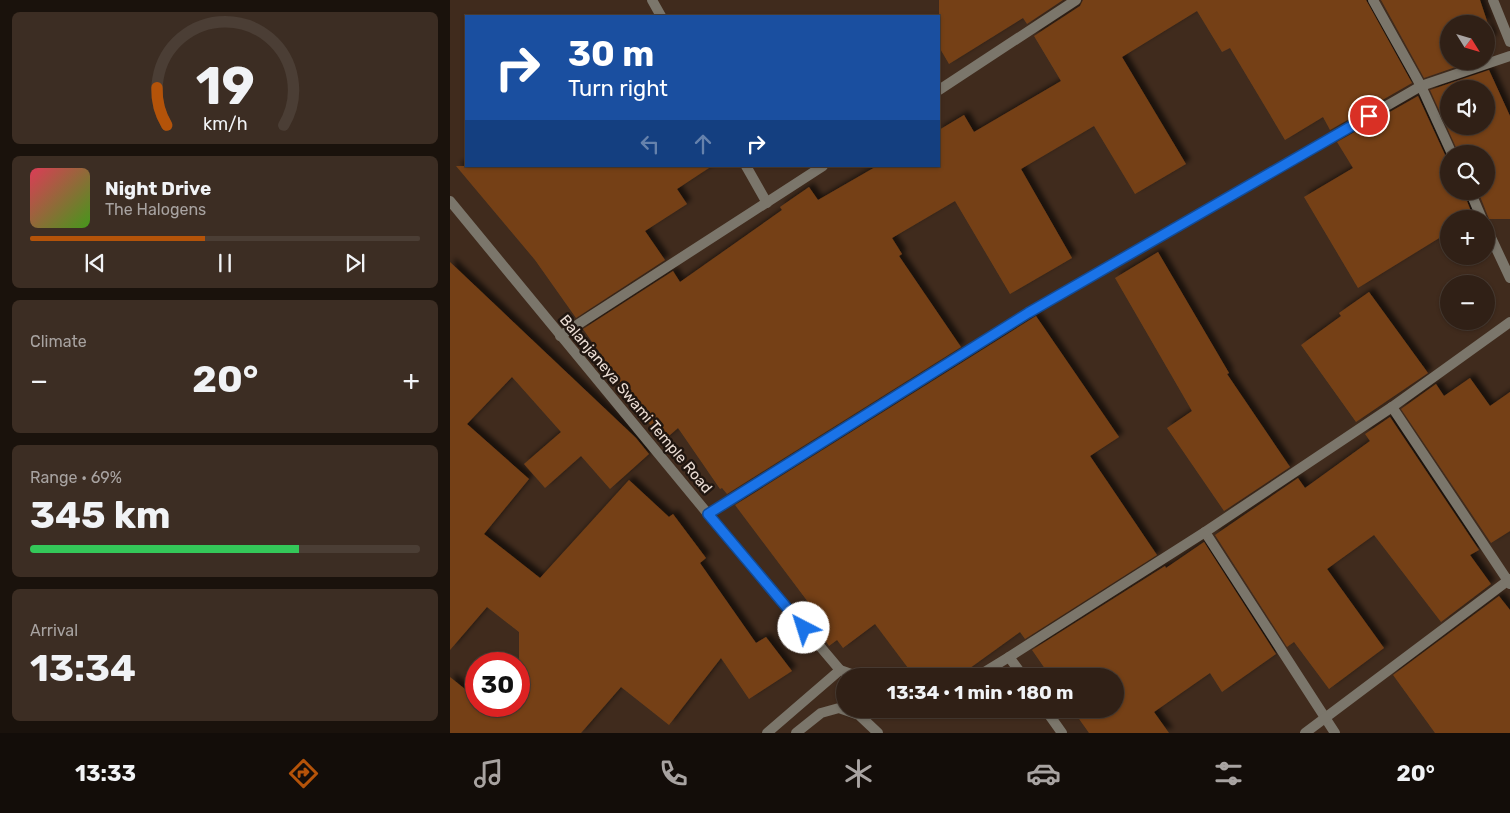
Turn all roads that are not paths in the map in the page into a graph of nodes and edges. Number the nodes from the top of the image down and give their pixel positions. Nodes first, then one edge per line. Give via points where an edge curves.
1 (652, 0) edge
2 (1076, 0) edge
3 (1373, 0) edge
4 (1493, 0) edge
5 (660, 15) edge
6 (1510, 42) edge
7 (1510, 56) edge
8 (1421, 86) junction
9 (940, 89) edge
10 (1448, 145) edge
11 (747, 167) edge
12 (822, 167) edge
13 (450, 201) edge
14 (767, 203) junction
15 (1495, 246) edge
16 (1510, 278) edge
17 (1510, 322) edge
18 (560, 336) junction
19 (1392, 407) junction
20 (708, 514) junction
21 (1205, 532) junction
22 (1509, 581) edge
23 (1009, 657) junction
24 (838, 668) edge
25 (991, 668) edge
26 (1017, 668) edge
27 (836, 673) edge
28 (1051, 718) edge
29 (1326, 719) junction
30 (766, 733) edge
31 (796, 733) edge
32 (878, 733) edge
33 (1062, 733) edge
34 (1305, 733) edge
35 (1335, 733) edge

1 - 5 street
2 - 9 street
3 - 8 street
4 - 6 street
7 - 8 street
8 - 10 street
8 - 20 street via 1028,313
11 - 14 street
12 - 14 street
13 - 18 street, Balanjaneya Swami Temple Road
14 - 18 street
15 - 16 street
17 - 19 street
18 - 20 street, Balanjaneya Swami Temple Road
19 - 21 street
19 - 22 street
20 - 24 street, Balanjaneya Swami Temple Road
21 - 23 street
21 - 29 street
22 - 29 street
23 - 25 street
23 - 26 street
27 - 30 street
28 - 33 street
29 - 34 street
29 - 35 street
31 - 32 street via 821,714 839,708 859,715

